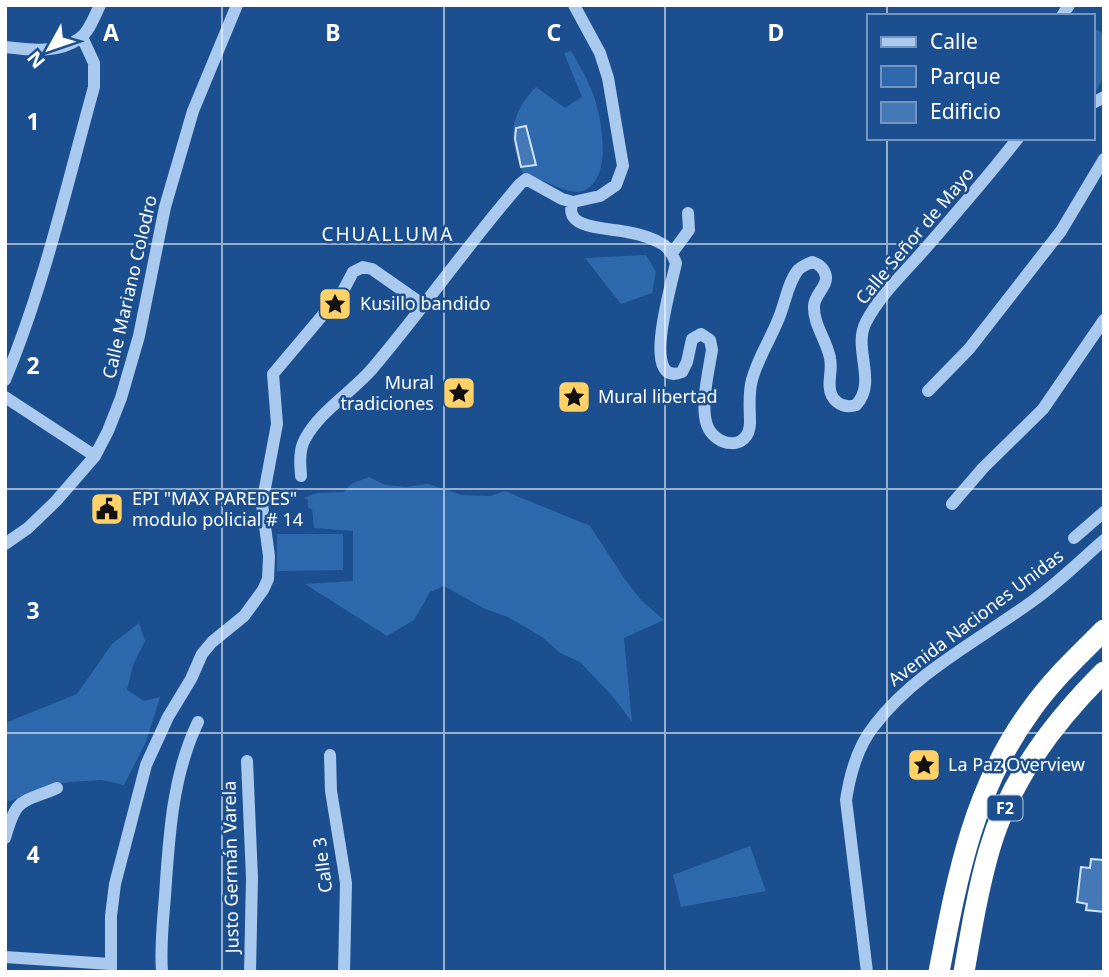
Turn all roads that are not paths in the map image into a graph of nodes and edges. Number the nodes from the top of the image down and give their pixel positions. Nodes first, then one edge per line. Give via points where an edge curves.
1 (100, 5) edge
2 (237, 5) edge
3 (574, 5) edge
4 (82, 37) junction
5 (5, 47) edge
6 (1016, 140) edge
7 (1104, 159) edge
8 (573, 202) junction
9 (688, 213) dead end
10 (672, 253) junction
11 (422, 304) junction
12 (1104, 320) edge
13 (5, 380) edge
14 (928, 391) dead end
15 (5, 397) edge
16 (95, 456) junction
17 (301, 475) dead end
18 (952, 503) dead end
19 (1104, 512) edge
20 (1074, 538) dead end
21 (1104, 540) edge
22 (5, 544) edge
23 (1104, 630) edge
24 (1104, 672) edge
25 (198, 722) dead end
26 (330, 755) dead end
27 (247, 761) dead end
28 (58, 788) dead end
29 (5, 838) edge
30 (5, 957) edge
31 (110, 968) edge
32 (162, 972) edge
33 (250, 972) edge
34 (344, 972) edge
35 (867, 972) edge
36 (939, 972) edge
37 (964, 972) edge

1 - 4 street
2 - 16 street, Calle Mariano Colodro via 193,111 165,207 139,336 121,398
3 - 8 street via 608,78 622,166 610,192
4 - 5 street via 58,49
4 - 13 street via 94,63 94,87 32,307
6 - 10 street, Calle Señor de Mayo via 864,324 866,381 856,405 845,406 831,396 831,362 814,312 826,275 812,262 798,271 792,282 752,377 748,432 738,443 723,443 714,437 704,414 710,340 701,334 692,339 682,372 672,375 662,364 661,340 676,263
7 - 14 street via 1060,231 969,349
8 - 10 street via 571,209 580,222 652,239
8 - 11 street via 526,179
9 - 10 street via 689,230
11 - 17 street via 363,379 306,438
11 - 31 street via 372,269 356,269 273,374 277,424 262,504 268,579 244,617 202,654 146,765 115,884
12 - 18 street via 1043,409
15 - 16 street
16 - 22 street, Calle Mariano Colodro via 29,528
19 - 20 street
21 - 35 street, Avenida Naciones Unidas via 1037,598 921,679 873,727 859,752 846,800
23 - 36 highway, F2 via 1029,712 987,788 967,841
24 - 37 highway, F2 via 1053,729 1011,793 989,849
25 - 32 street via 185,748 175,795
26 - 34 street, Calle 3 via 346,883
27 - 33 street, Justo Germán Varela
28 - 29 street via 18,804
30 - 31 street

